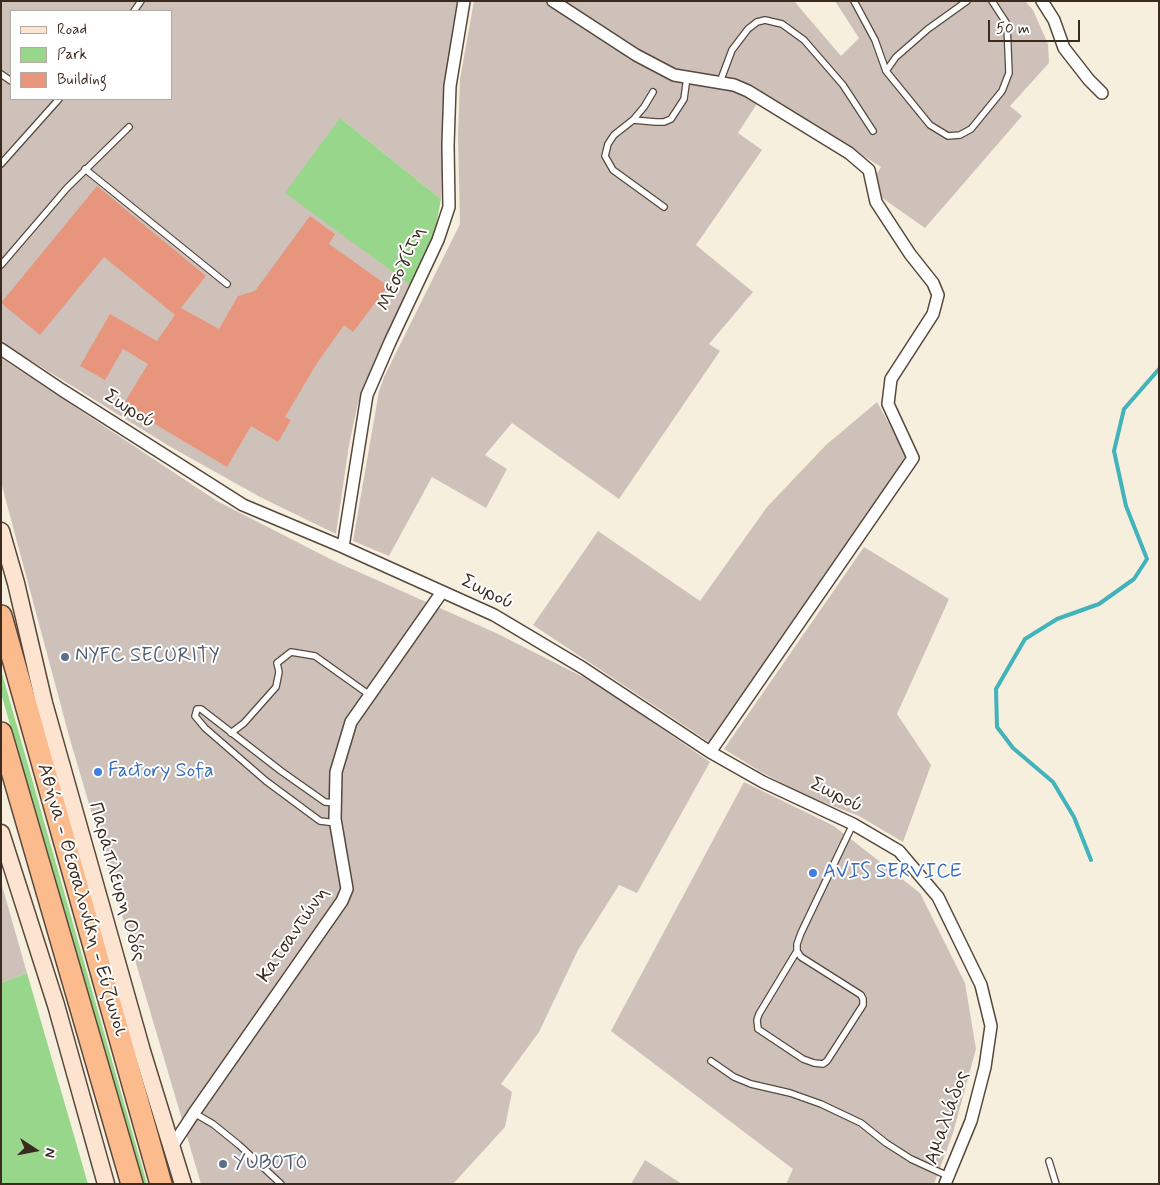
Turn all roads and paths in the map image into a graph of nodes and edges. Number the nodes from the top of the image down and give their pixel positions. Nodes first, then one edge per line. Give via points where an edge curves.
1 (464, 1) edge
2 (552, 1) edge
3 (854, 1) edge
4 (967, 1) edge
5 (992, 1) edge
6 (1042, 1) edge
7 (886, 71) junction
8 (687, 77) junction
9 (720, 82) junction
10 (653, 92) dead end
11 (1102, 93) dead end
12 (58, 100) edge
13 (633, 120) junction
14 (129, 127) dead end
15 (873, 131) dead end
16 (1, 164) edge
17 (85, 169) junction
18 (664, 207) dead end
19 (1, 265) edge
20 (226, 284) dead end
21 (1, 349) edge
22 (1, 531) edge
23 (343, 547) junction
24 (442, 592) junction
25 (1, 616) edge
26 (371, 696) junction
27 (231, 733) junction
28 (1, 734) edge
29 (710, 752) junction
30 (336, 803) junction
31 (336, 823) junction
32 (853, 824) junction
33 (1, 833) edge
34 (938, 897) joint
35 (797, 951) junction
36 (711, 1061) dead end
37 (194, 1113) junction
38 (171, 1148) junction
39 (1049, 1161) dead end
40 (946, 1180) edge
41 (106, 1184) edge
42 (132, 1184) edge
43 (161, 1184) edge
44 (183, 1184) edge
45 (281, 1184) edge
46 (1056, 1184) edge

1 - 23 street, Μεσογίτη via 450,86 449,207 438,240 367,396
2 - 8 street via 636,56 674,75
3 - 7 lane via 875,40
4 - 7 lane via 928,29 896,57
5 - 7 lane via 1007,24 1010,72 1002,91 972,129 948,136 930,125
6 - 11 street via 1054,20 1064,48
8 - 9 street
8 - 13 lane via 684,99 671,119 664,122
9 - 15 lane via 732,50 748,29 765,20 782,24 804,40 843,85
9 - 29 street via 748,91 849,152 870,170 876,202 938,295 932,314 890,380 888,404 913,458
10 - 13 lane
12 - 16 lane
13 - 18 lane via 614,135 605,156 613,170
14 - 17 lane
17 - 19 lane
17 - 20 lane
21 - 23 street, Σωρού via 243,505
22 - 38 street, Παράπλευρη Οδός via 44,703
23 - 24 street, Σωρού
24 - 26 street, Κατσαντώνη
24 - 29 street, Σωρού via 494,615 575,663
25 - 43 highway, Αθήνα - Θεσσαλονίκη - Εύζωνοι
26 - 27 lane via 314,656 291,652 277,663 276,687
26 - 30 street, Κατσαντώνη via 351,722 336,772
27 - 30 lane via 325,802
27 - 31 lane via 197,709 195,716 205,728 266,781 320,821
28 - 42 highway, Αθήνα - Θεσσαλονίκη - Εύζωνοι
29 - 32 street, Σωρού via 763,782
30 - 31 street, Κατσαντώνη
31 - 37 street, Κατσαντώνη via 347,889 342,901
32 - 34 street, Σωρού via 899,851
32 - 35 lane via 801,933
33 - 41 street via 56,1005
34 - 40 street, Αμαλιάδος via 982,985 990,1026 985,1067 971,1121
35 - 35 lane via 801,957 863,998 863,1005 823,1064 804,1059 757,1026 759,1014
36 - 40 lane via 734,1077 821,1104 861,1123 886,1143
37 - 38 street, Κατσαντώνη
37 - 45 lane via 219,1129
38 - 44 street, Παράπλευρη Οδός
39 - 46 lane

